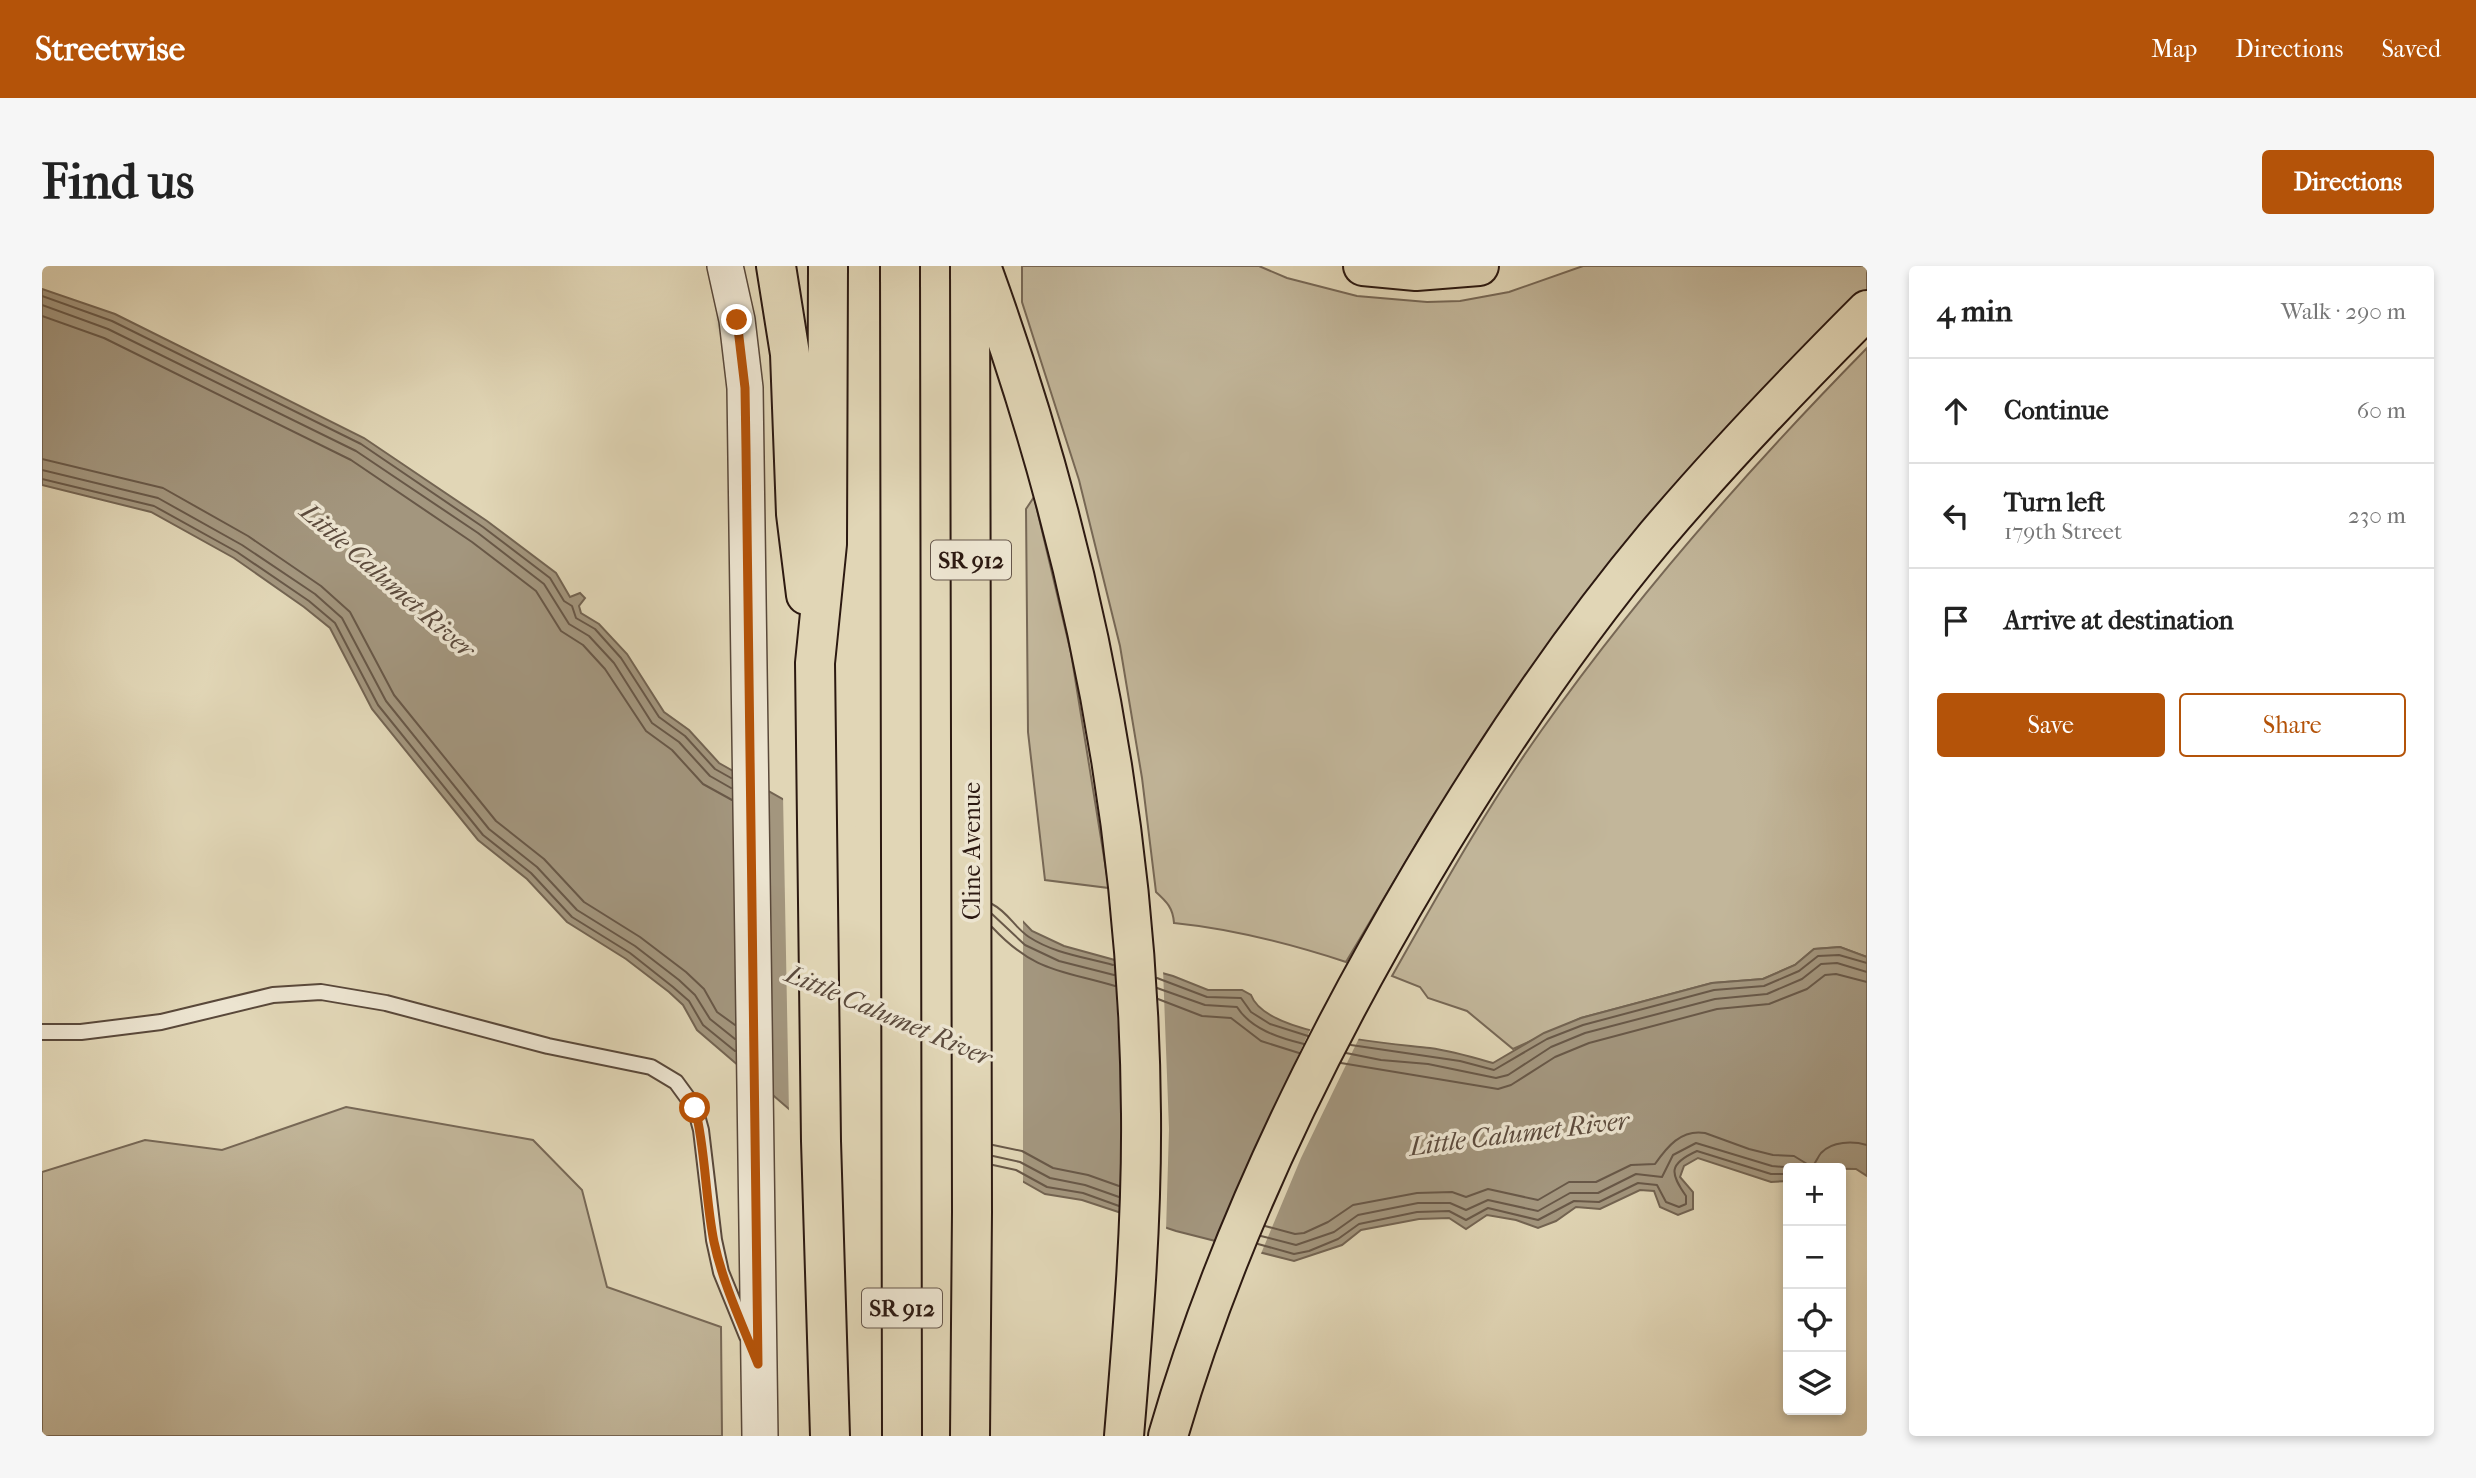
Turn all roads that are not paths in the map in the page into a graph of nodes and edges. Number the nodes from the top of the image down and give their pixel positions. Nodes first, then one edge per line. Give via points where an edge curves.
1 (726, 266) edge
2 (776, 266) edge
3 (828, 266) edge
4 (900, 266) edge
5 (970, 266) edge
6 (981, 266) edge
7 (1363, 266) edge
8 (1479, 266) edge
9 (1867, 310) edge
10 (815, 663) junction
11 (42, 1032) edge
12 (758, 1364) junction
13 (760, 1436) edge
14 (830, 1436) edge
15 (902, 1436) edge
16 (970, 1436) edge
17 (1124, 1436) edge
18 (1168, 1436) edge

1 - 12 street via 745,388
2 - 10 highway via 790,354 796,514
3 - 10 highway via 827,544
4 - 15 highway, SR 912
5 - 16 highway, Cline Avenue / SR 912
6 - 17 highway via 1026,393 1087,626 1110,740 1126,865 1142,1110 1135,1310
7 - 8 highway via 1416,271
9 - 18 highway via 1766,410 1655,537 1555,667 1470,793 1375,953 1282,1135 1205,1327
10 - 14 highway
11 - 12 lane via 161,1022 274,995 321,992 386,1003 658,1070 681,1087 695,1108 721,1272
12 - 13 street

